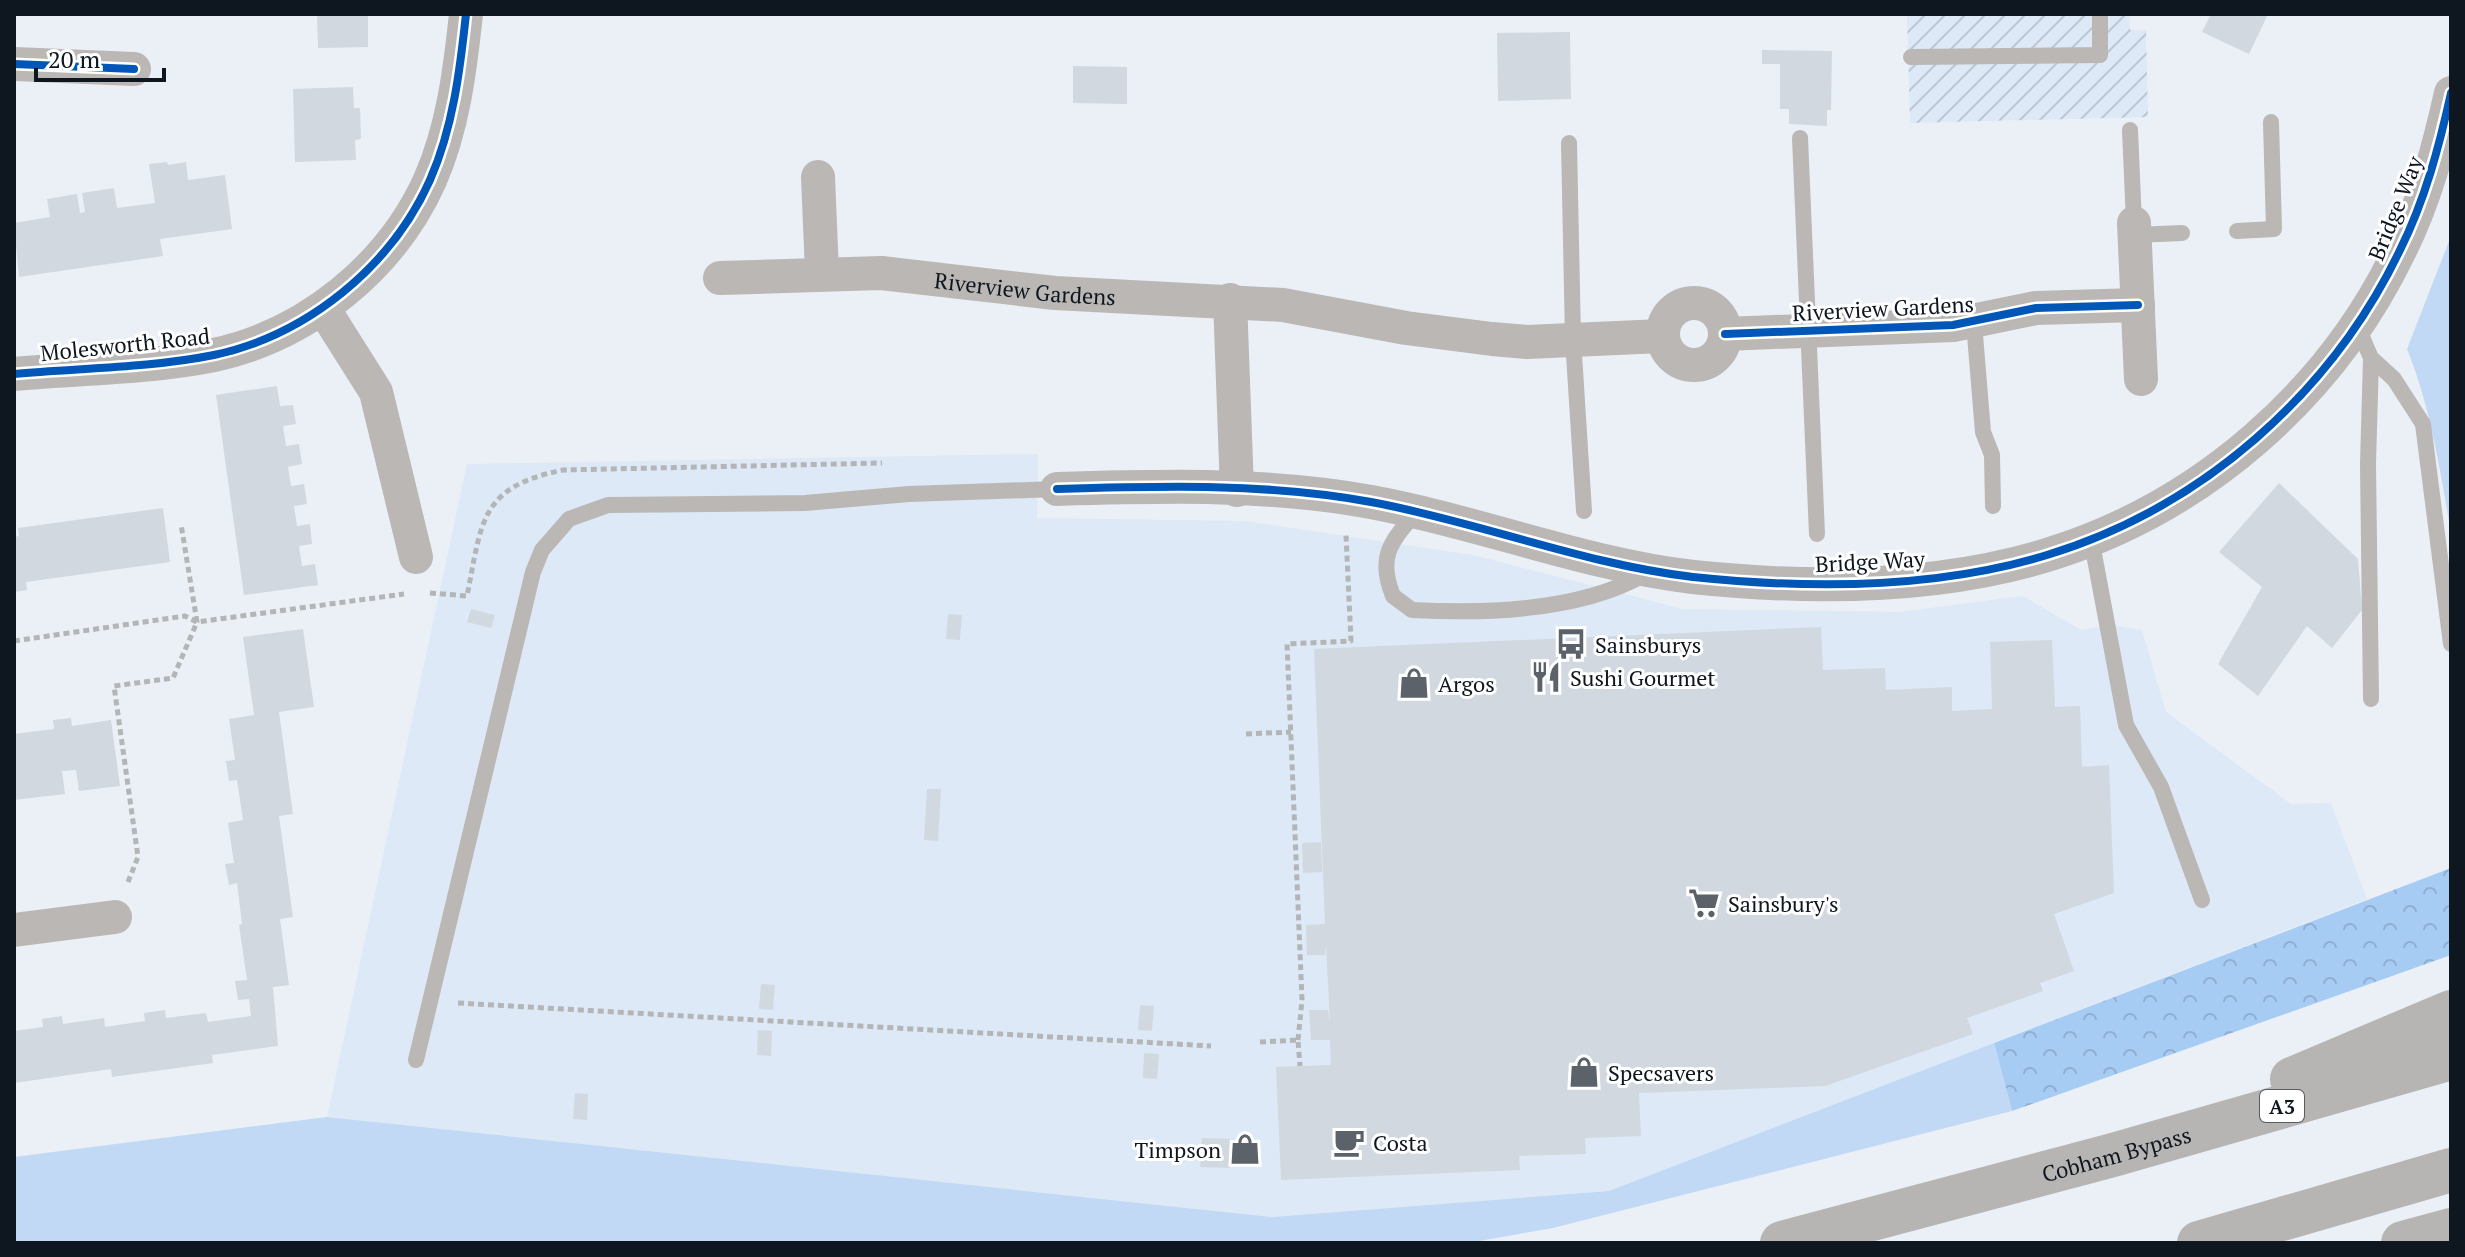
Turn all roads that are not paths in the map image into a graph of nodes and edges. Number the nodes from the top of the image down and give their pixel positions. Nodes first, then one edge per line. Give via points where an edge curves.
1 (466, 14) edge
2 (2100, 14) edge
3 (1911, 57) dead end
4 (14, 64) edge
5 (134, 69) dead end
6 (2451, 93) edge
7 (2271, 122) dead end
8 (2130, 130) dead end
9 (1800, 138) dead end
10 (1569, 143) dead end
11 (818, 177) dead end
12 (2135, 229) junction
13 (2237, 231) dead end
14 (2182, 233) dead end
15 (822, 272) junction
16 (720, 278) dead end
17 (1230, 300) junction
18 (2138, 305) junction
19 (323, 308) junction
20 (2356, 322) junction
21 (1974, 323) junction
22 (1808, 330) junction
23 (1573, 339) junction
24 (2371, 358) junction
25 (14, 374) edge
26 (2141, 379) dead end
27 (1057, 489) joint
28 (1237, 490) junction
29 (1993, 506) dead end
30 (1584, 511) dead end
31 (1416, 512) junction
32 (1817, 534) dead end
33 (2091, 538) junction
34 (416, 557) dead end
35 (1650, 571) junction
36 (2451, 644) edge
37 (2371, 699) dead end
38 (2202, 900) dead end
39 (115, 917) road end
40 (14, 930) edge
41 (2451, 1012) edge
42 (2451, 1058) edge
43 (416, 1060) dead end
44 (2113, 1155) junction
45 (2451, 1170) edge
46 (2451, 1230) edge
47 (1782, 1243) edge
48 (2199, 1243) edge
49 (2403, 1243) edge

1 - 19 street, Molesworth Road via 454,102 429,182 386,249
2 - 3 lane via 2100,55
4 - 5 street
6 - 20 street, Bridge Way via 2438,149 2408,233 2374,300
7 - 13 lane via 2274,229
8 - 12 lane
9 - 22 lane
10 - 23 lane
11 - 15 street
12 - 14 lane
12 - 18 street
15 - 16 street, Riverview Gardens
15 - 17 street, Riverview Gardens via 881,273 1055,293
17 - 23 street, Riverview Gardens via 1492,339
17 - 28 street
18 - 21 street, Riverview Gardens via 2036,308
18 - 26 street
19 - 25 street, Molesworth Road via 290,329 215,355
19 - 34 street via 376,392
20 - 24 lane
20 - 33 street, Bridge Way via 2320,377 2247,446 2155,509
21 - 22 street, Riverview Gardens
21 - 29 lane via 1983,432 1992,455
22 - 23 street, Riverview Gardens via 1725,334 1718,354 1701,365 1671,356 1662,336
22 - 32 lane
23 - 30 lane
24 - 36 lane via 2394,379 2423,424
24 - 37 lane
27 - 28 street, Bridge Way
27 - 43 lane via 805,503 628,503 569,519 542,550 533,572
28 - 31 street, Bridge Way via 1326,495
31 - 35 street, Bridge Way
31 - 35 lane via 1395,537 1385,561 1393,596 1412,610 1563,604 1619,589
33 - 35 street, Bridge Way via 2009,565 1865,582 1755,581
33 - 38 lane via 2126,725 2161,787
39 - 40 street
41 - 44 highway
42 - 44 highway, Cobham Bypass / A3
44 - 47 highway, Cobham Bypass / A3
45 - 48 highway
46 - 49 highway

